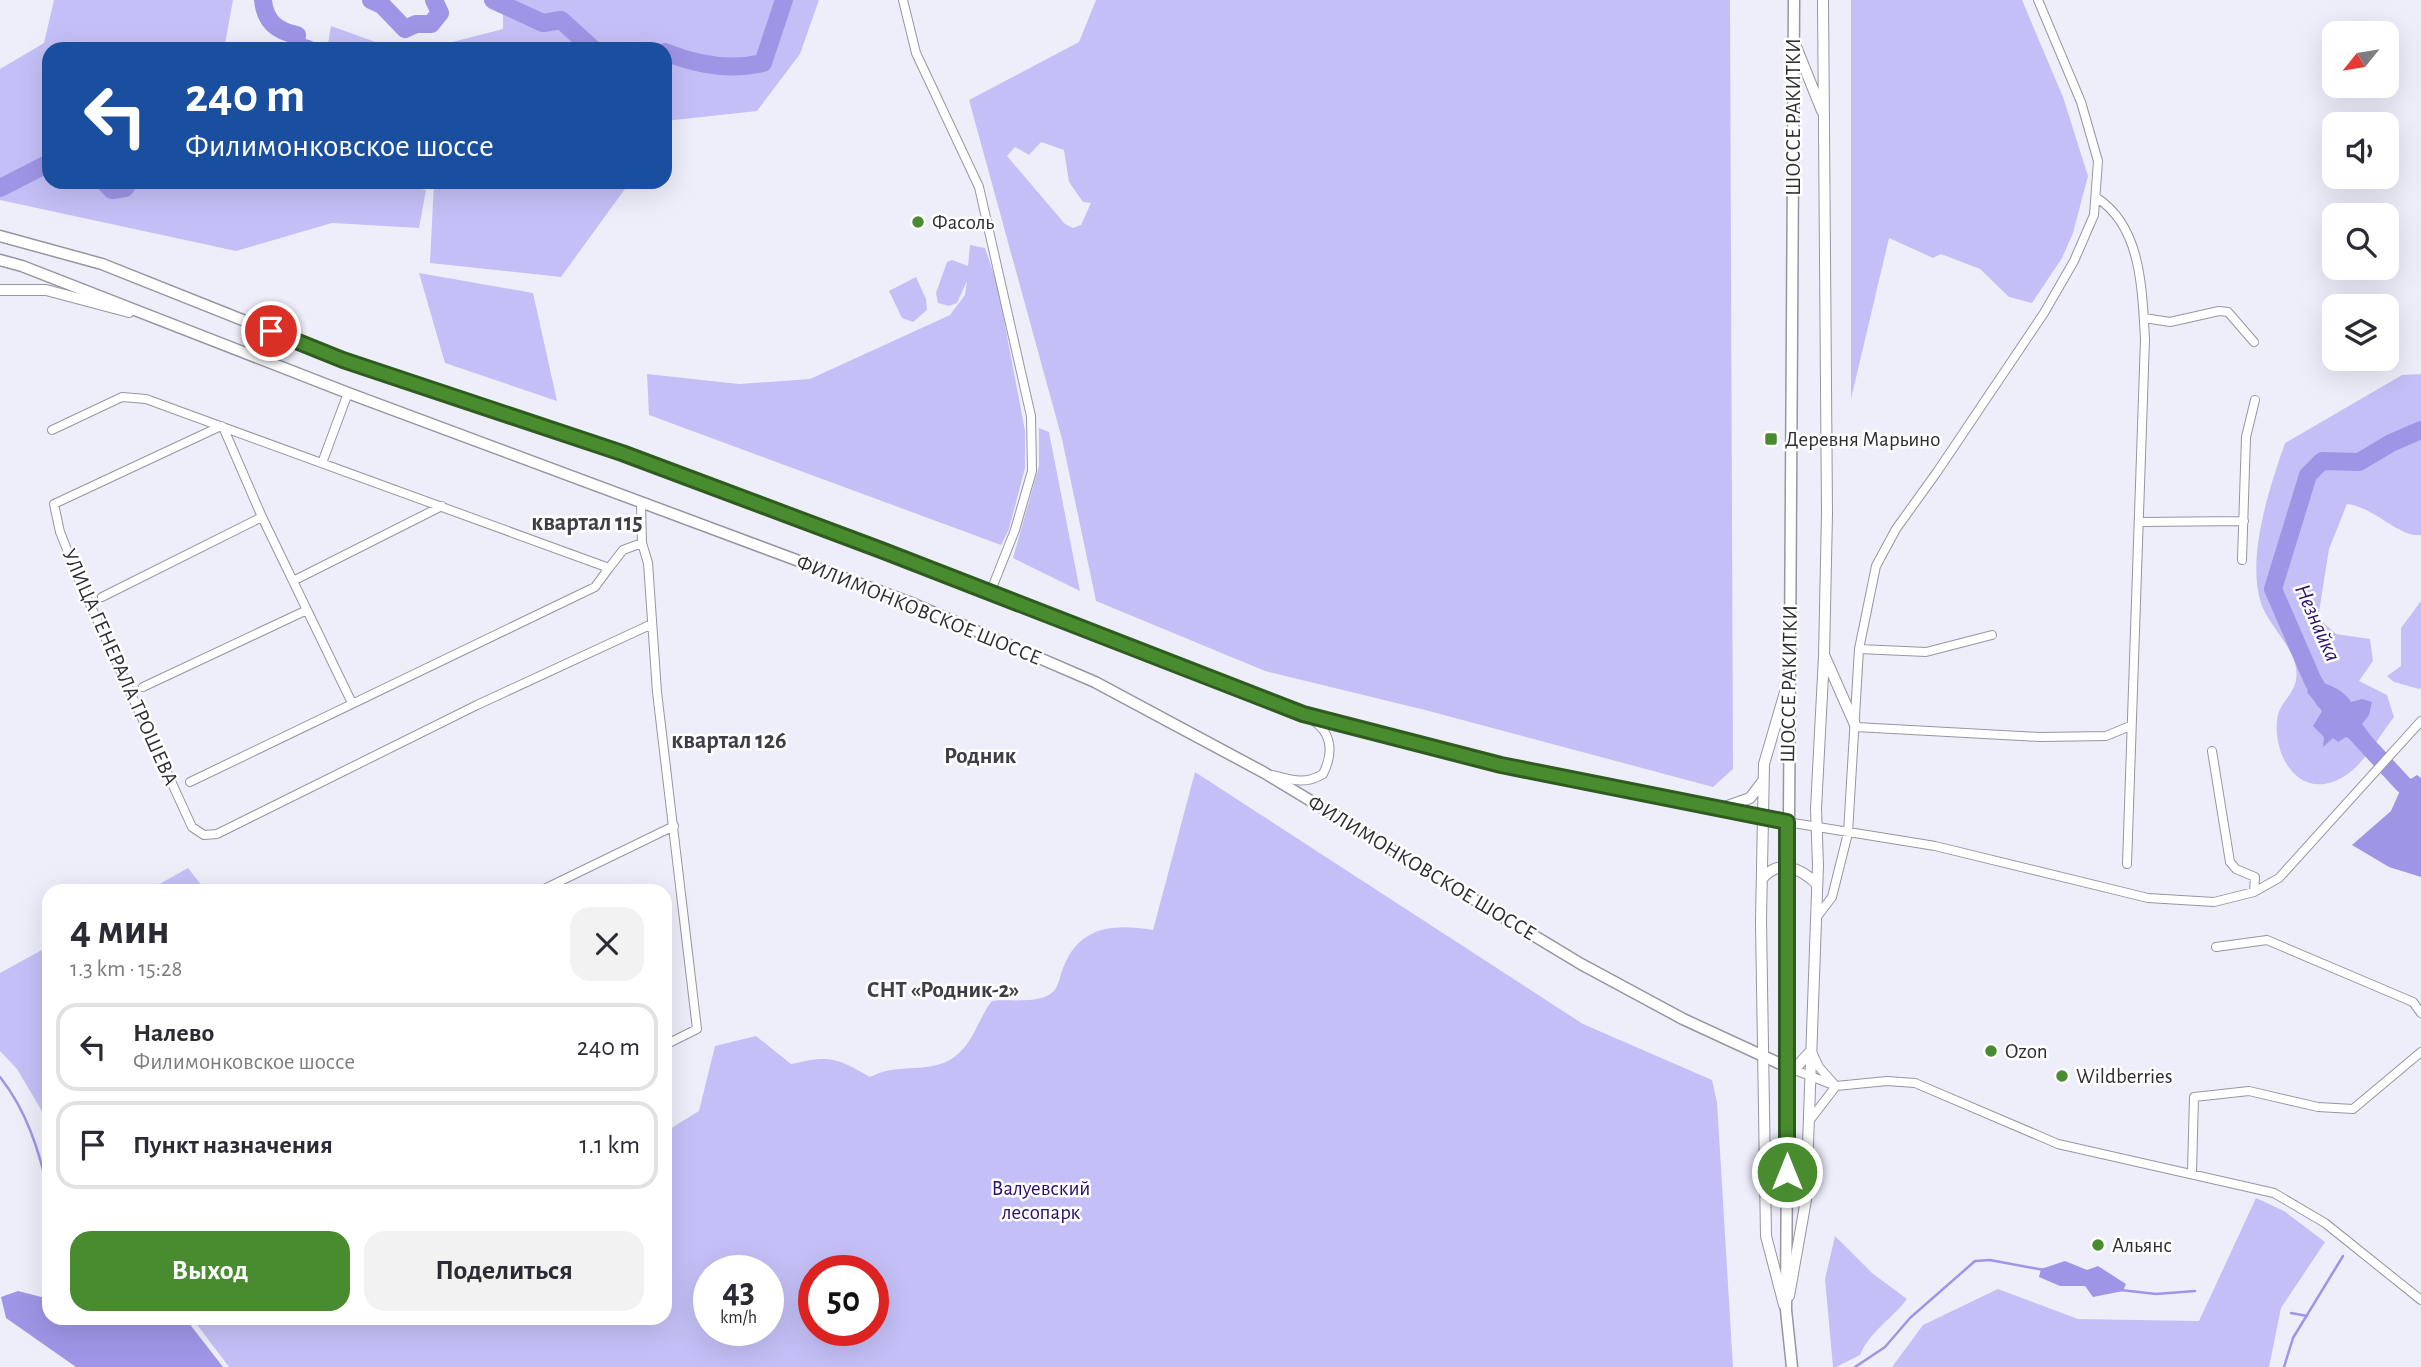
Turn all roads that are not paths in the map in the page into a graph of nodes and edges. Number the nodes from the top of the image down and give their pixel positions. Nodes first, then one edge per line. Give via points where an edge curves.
1 (903, 0) edge
2 (1794, 0) edge
3 (1823, 0) edge
4 (2038, 0) edge
5 (1793, 40) junction
6 (1825, 118) junction
7 (2097, 198) junction
8 (0, 236) edge
9 (0, 260) edge
10 (0, 290) edge
11 (142, 315) junction
12 (2144, 318) junction
13 (2254, 342) dead end
14 (348, 393) junction
15 (2255, 400) dead end
16 (222, 426) junction
17 (52, 430) dead end
18 (322, 463) junction
19 (641, 503) junction
20 (442, 506) junction
21 (262, 517) junction
22 (2244, 521) junction
23 (2140, 523) junction
24 (642, 543) junction
25 (2242, 560) dead end
26 (609, 568) junction
27 (293, 581) junction
28 (990, 593) junction
29 (102, 597) dead end
30 (307, 610) junction
31 (652, 624) junction
32 (1992, 635) dead end
33 (1859, 649) junction
34 (1824, 656) junction
35 (1789, 678) junction
36 (143, 687) dead end
37 (352, 703) junction
38 (1303, 714) junction
39 (2421, 721) edge
40 (2130, 726) junction
41 (1856, 727) junction
42 (2212, 751) dead end
43 (1263, 772) junction
44 (1763, 781) junction
45 (190, 782) dead end
46 (1717, 809) junction
47 (1762, 817) junction
48 (1787, 822) junction
49 (674, 826) junction
50 (1817, 827) junction
51 (1848, 833) junction
52 (2127, 864) dead end
53 (1787, 866) junction
54 (1762, 879) junction
55 (554, 884) edge
56 (1817, 884) junction
57 (2254, 892) junction
58 (1816, 918) junction
59 (2216, 947) dead end
60 (2421, 1013) edge
61 (672, 1042) edge
62 (1811, 1051) junction
63 (2421, 1052) edge
64 (1763, 1056) junction
65 (1787, 1067) junction
66 (1811, 1077) junction
67 (1836, 1086) junction
68 (1810, 1120) junction
69 (2192, 1172) junction
70 (2421, 1300) edge
71 (1786, 1310) junction
72 (1792, 1367) edge

1 - 28 street via 916,53 979,187 1031,416 1032,471
2 - 5 main road, ШОССЕ РАКИТКИ
3 - 6 street
4 - 7 street via 2081,102 2098,162
5 - 6 street
5 - 35 main road, ШОССЕ РАКИТКИ
6 - 34 street
7 - 12 street via 2120,219 2131,246 2142,285
7 - 33 street via 2087,233 2044,313 1885,547 1871,585
8 - 28 main road, ФИЛИМОНКОВСКОЕ ШОССЕ via 102,264 343,360 622,453
9 - 11 main road, ФИЛИМОНКОВСКОЕ ШОССЕ
10 - 11 street via 46,290
11 - 14 main road, ФИЛИМОНКОВСКОЕ ШОССЕ
12 - 13 street via 2170,323 2228,312
12 - 23 street
14 - 18 street
14 - 19 main road, ФИЛИМОНКОВСКОЕ ШОССЕ
15 - 22 street via 2246,437
16 - 17 street via 146,398 122,397
16 - 18 street
16 - 21 street
16 - 31 street, УЛИЦА ГЕНЕРАЛА ТРОШЕВА via 54,504 82,587 192,827 204,835 217,834
18 - 20 street
19 - 24 street
19 - 43 main road, ФИЛИМОНКОВСКОЕ ШОССЕ via 909,601 1095,682
20 - 26 street
20 - 27 street
21 - 27 street
21 - 29 street
22 - 23 street
22 - 25 street
23 - 40 street
24 - 26 street via 623,550
24 - 31 street via 648,563
26 - 37 street via 595,587
27 - 30 street
28 - 38 main road, ФИЛИМОНКОВСКОЕ ШОССЕ
30 - 36 street
30 - 37 street
31 - 49 street
32 - 33 street via 1926,652
33 - 41 street
34 - 41 street
34 - 50 street
35 - 44 street
35 - 48 main road, ШОССЕ РАКИТКИ
37 - 45 street
38 - 43 street via 1327,734 1331,748 1323,774 1300,782
38 - 46 main road, ФИЛИМОНКОВСКОЕ ШОССЕ via 1501,765
39 - 57 street, ФИЛИМОНКОВСКОЕ ШОССЕ via 2279,878
40 - 41 street via 2106,736 2040,737
40 - 52 street
41 - 51 street
42 - 57 street via 2230,862 2255,877
43 - 64 main road, ФИЛИМОНКОВСКОЕ ШОССЕ via 1577,962
44 - 46 street via 1749,798
44 - 47 street
46 - 47 main road, ФИЛИМОНКОВСКОЕ ШОССЕ
47 - 48 main road, ФИЛИМОНКОВСКОЕ ШОССЕ
47 - 54 street
48 - 50 street, ФИЛИМОНКОВСКОЕ ШОССЕ
48 - 53 main road, ШОССЕ РАКИТКИ
49 - 55 street
49 - 61 street via 697,1029
50 - 51 street, ФИЛИМОНКОВСКОЕ ШОССЕ
50 - 56 street
51 - 57 street, ФИЛИМОНКОВСКОЕ ШОССЕ via 1936,846 2148,898 2214,902
51 - 58 street via 1832,897
53 - 54 street via 1774,868
53 - 56 street
53 - 65 main road, ШОССЕ РАКИТКИ
54 - 64 street
56 - 58 street
58 - 62 street
59 - 60 street via 2267,940 2413,1002
62 - 65 street via 1799,1064
62 - 66 street
62 - 67 street
63 - 69 street via 2353,1109 2318,1107 2249,1091 2194,1097
64 - 65 main road, ФИЛИМОНКОВСКОЕ ШОССЕ
64 - 71 street via 1766,1236
65 - 66 street
65 - 71 main road, ШОССЕ РАКИТКИ
66 - 67 street
66 - 68 street
67 - 68 street
67 - 69 street via 1915,1083 2058,1144
68 - 71 street via 1807,1200
69 - 70 street via 2274,1193 2299,1206
71 - 72 main road, ШОССЕ РАКИТКИ

